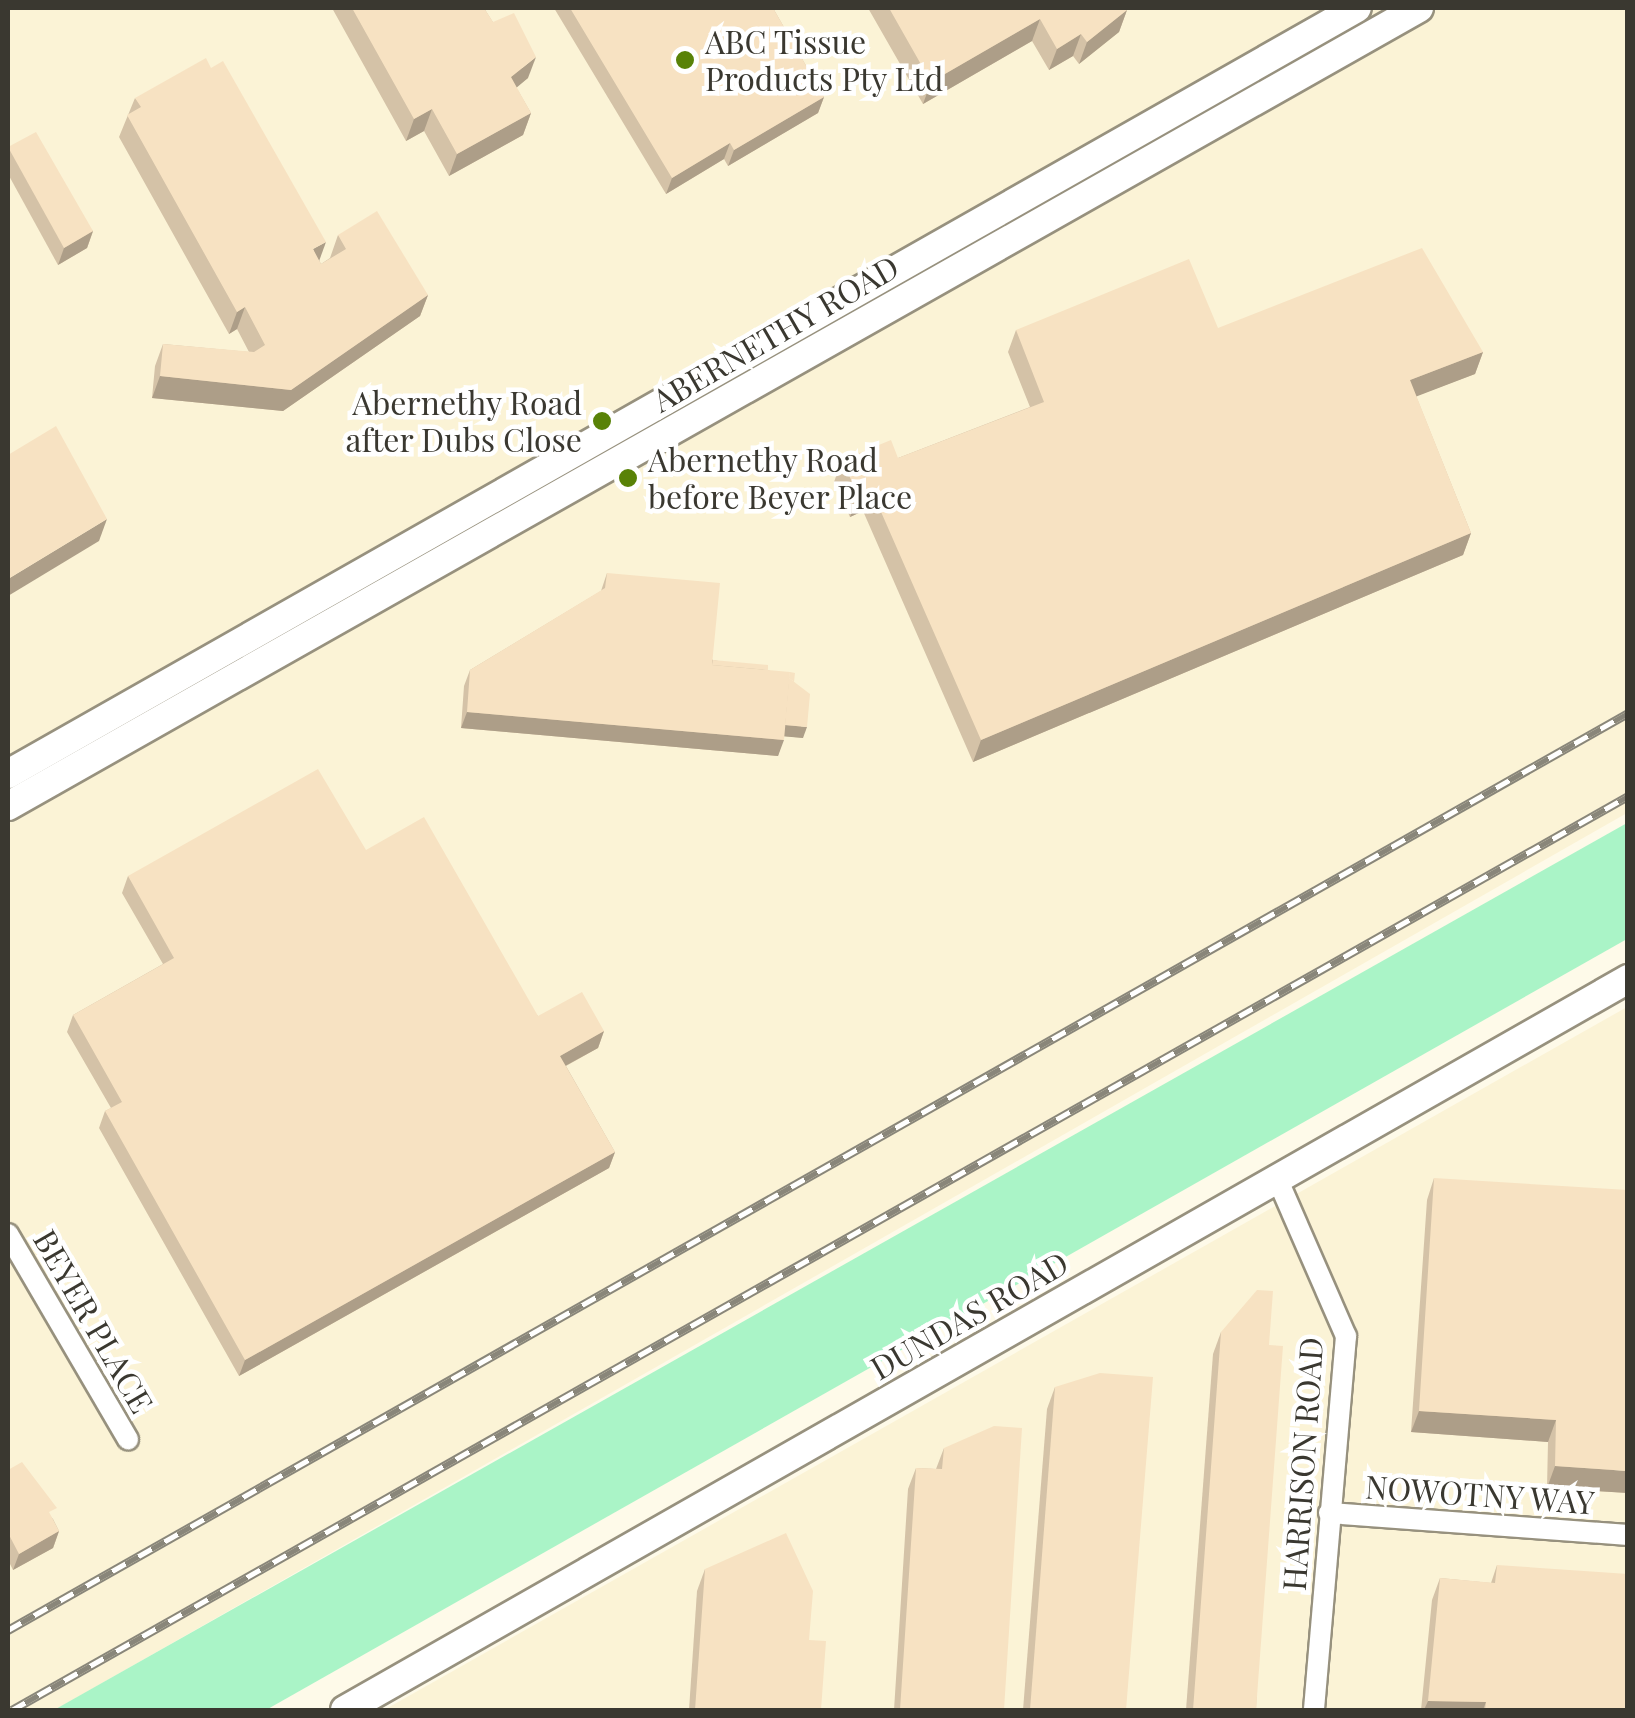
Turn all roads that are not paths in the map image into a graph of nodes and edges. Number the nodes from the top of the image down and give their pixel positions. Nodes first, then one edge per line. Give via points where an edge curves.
1 (1357, 8) edge
2 (1419, 8) edge
3 (1293, 44) junction
4 (1308, 70) junction
5 (725, 364) junction
6 (740, 394) junction
7 (8, 774) edge
8 (8, 806) edge
9 (1628, 978) edge
10 (1276, 1176) junction
11 (8, 1234) edge
12 (128, 1439) dead end
13 (1329, 1513) junction
14 (1628, 1535) edge
15 (344, 1710) edge
16 (1314, 1710) edge

1 - 3 main road, ABERNETHY ROAD
2 - 4 main road, ABERNETHY ROAD
3 - 4 main road
3 - 5 main road, ABERNETHY ROAD
4 - 6 main road, ABERNETHY ROAD
5 - 6 main road
5 - 7 main road, ABERNETHY ROAD
6 - 8 main road, ABERNETHY ROAD
9 - 10 main road, DUNDAS ROAD
10 - 13 street, HARRISON ROAD via 1346,1336
10 - 15 main road, DUNDAS ROAD
11 - 12 street, BEYER PLACE
13 - 14 street, NOWOTNY WAY
13 - 16 street, HARRISON ROAD

